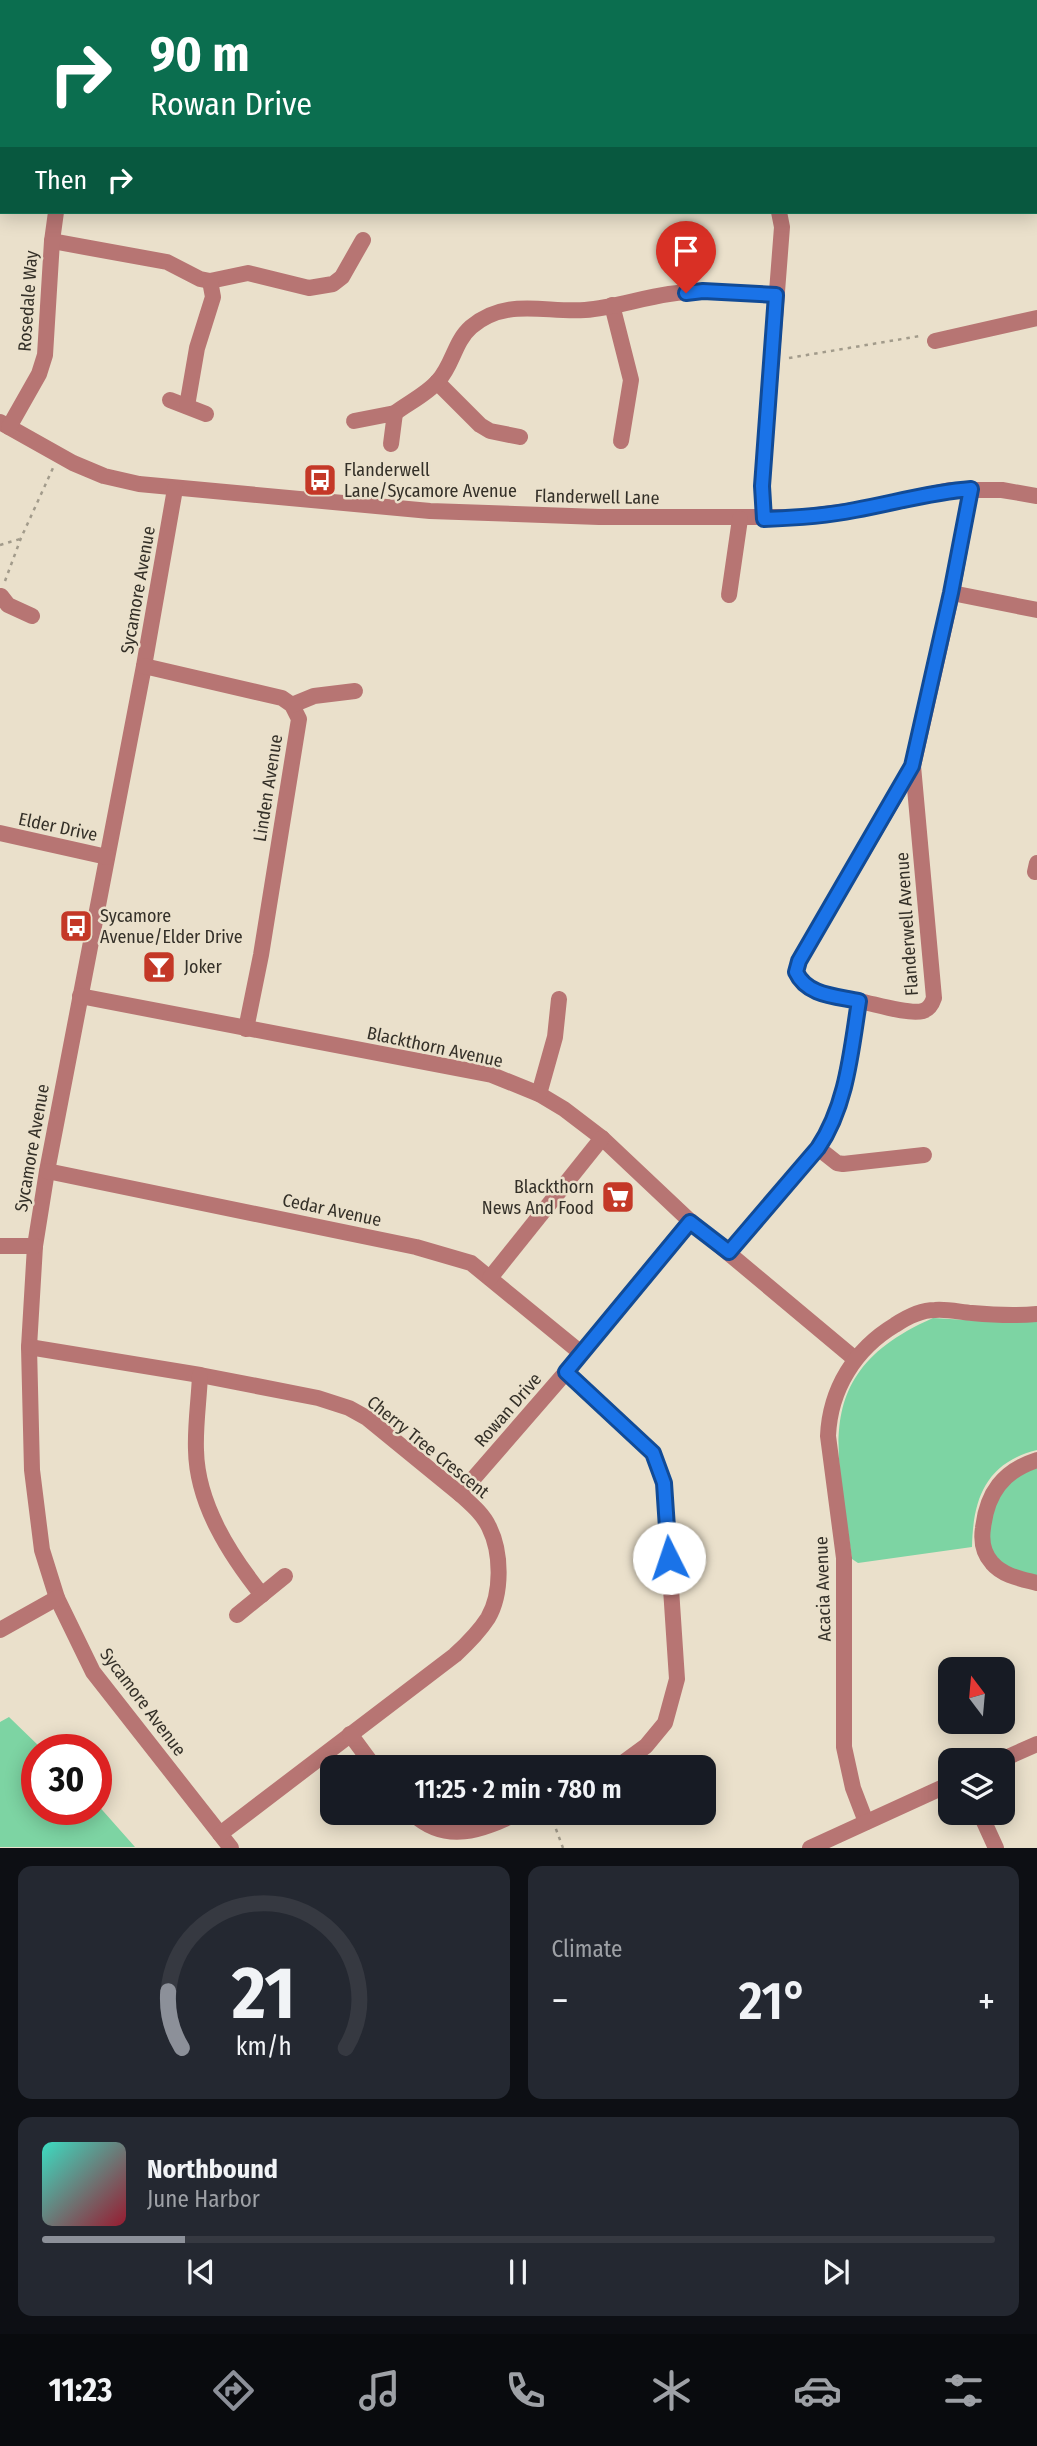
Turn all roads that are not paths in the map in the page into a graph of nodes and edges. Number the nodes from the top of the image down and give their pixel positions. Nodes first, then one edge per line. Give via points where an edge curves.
1 (56, 214) edge
2 (780, 214) edge
3 (363, 240) dead end
4 (52, 241) junction
5 (210, 281) junction
6 (776, 295) junction
7 (612, 305) junction
8 (1037, 318) edge
9 (935, 341) road end
10 (437, 382) junction
11 (170, 400) dead end
12 (187, 406) junction
13 (395, 413) junction
14 (206, 414) dead end
15 (354, 421) dead end
16 (4, 425) edge
17 (520, 437) dead end
18 (621, 441) dead end
19 (391, 444) dead end
20 (175, 489) junction
21 (971, 489) junction
22 (1037, 496) edge
23 (740, 519) junction
24 (764, 519) junction
25 (951, 593) junction
26 (729, 595) dead end
27 (3, 605) edge
28 (1037, 610) edge
29 (32, 616) dead end
30 (144, 666) junction
31 (355, 691) dead end
32 (292, 705) junction
33 (912, 766) junction
34 (0, 834) edge
35 (107, 857) junction
36 (80, 996) junction
37 (559, 999) dead end
38 (859, 1001) junction
39 (246, 1029) junction
40 (539, 1094) junction
41 (602, 1138) junction
42 (818, 1148) junction
43 (924, 1155) dead end
44 (47, 1171) junction
45 (690, 1222) junction
46 (0, 1246) edge
47 (35, 1246) junction
48 (729, 1252) junction
49 (490, 1279) junction
50 (1037, 1314) edge
51 (29, 1347) junction
52 (581, 1353) junction
53 (855, 1359) junction
54 (566, 1372) junction
55 (201, 1375) junction
56 (1037, 1460) edge
57 (460, 1494) junction
58 (285, 1576) dead end
59 (1037, 1583) edge
60 (262, 1595) junction
61 (57, 1598) junction
62 (237, 1615) dead end
63 (0, 1630) edge
64 (350, 1734) junction
65 (1037, 1744) edge
66 (1015, 1754) edge
67 (366, 1755) edge
68 (634, 1755) edge
69 (938, 1789) edge
70 (866, 1822) junction
71 (429, 1825) edge
72 (492, 1825) edge
73 (986, 1825) edge
74 (220, 1834) junction
75 (231, 1847) edge
76 (810, 1847) edge
77 (996, 1847) edge

1 - 4 street, Rosedale Way
2 - 6 street
3 - 5 street via 342,277 323,287 309,288 248,273
4 - 5 street via 167,262
4 - 16 street, Rosedale Way via 46,355 39,374
5 - 12 street via 214,297 197,348
6 - 7 street via 703,291
6 - 24 street via 762,486
7 - 10 street via 577,310 526,307 489,316 458,342
7 - 18 street via 631,380
8 - 9 street
10 - 13 street
10 - 17 street via 480,425
11 - 12 street
12 - 14 street
13 - 15 street
13 - 19 street
16 - 20 street, Flanderwell Lane via 104,476
20 - 23 street, Flanderwell Lane via 430,511
20 - 30 street, Sycamore Avenue
21 - 22 street, Flanderwell Lane
21 - 24 street, Flanderwell Lane via 855,510
21 - 25 street, Flanderwell Avenue
23 - 24 street, Flanderwell Lane
23 - 26 street
25 - 28 street
25 - 33 street, Flanderwell Avenue
27 - 29 street
30 - 32 street via 282,698
30 - 35 street, Sycamore Avenue
31 - 32 street via 314,696
32 - 39 street, Linden Avenue via 299,719
33 - 38 street, Flanderwell Avenue via 796,972 813,991
33 - 38 street, Flanderwell Avenue via 934,998 931,1006 911,1012
34 - 35 street, Elder Drive
35 - 36 street, Sycamore Avenue
36 - 39 street, Blackthorn Avenue
36 - 44 street, Sycamore Avenue
37 - 40 street via 555,1037
38 - 42 street via 839,1109
39 - 40 street, Blackthorn Avenue via 492,1075
40 - 41 street, Blackthorn Avenue
41 - 45 street, Blackthorn Avenue
41 - 49 street
42 - 43 street via 843,1164
42 - 48 street
44 - 47 street, Sycamore Avenue
44 - 49 street, Cedar Avenue via 416,1247 471,1264
45 - 48 street, Blackthorn Avenue
45 - 52 street, Rowan Drive
46 - 47 street
47 - 51 street, Sycamore Avenue
48 - 53 street, Blackthorn Avenue
49 - 52 street, Cedar Avenue
50 - 53 street, Acacia Avenue via 918,1312 888,1329
51 - 55 street, Cherry Tree Crescent
51 - 61 street, Sycamore Avenue via 36,1509 42,1550
52 - 54 street, Rowan Drive
53 - 70 street, Acacia Avenue via 833,1400 828,1436 844,1558 844,1747
54 - 57 street, Rowan Drive
54 - 68 street via 653,1453 664,1483 677,1679 665,1723
55 - 57 street, Cherry Tree Crescent via 349,1408
55 - 60 street via 199,1475 222,1535
56 - 59 street via 1022,1465 997,1487 988,1500 981,1540 993,1564 1005,1573
57 - 64 street, Cherry Tree Crescent via 489,1526 496,1546 498,1582 488,1617 455,1655
58 - 60 street
60 - 62 street
61 - 63 street
61 - 74 street, Sycamore Avenue via 93,1672
64 - 67 street
64 - 74 street, Cherry Tree Crescent
65 - 66 street
69 - 70 street
70 - 76 street
71 - 72 street via 460,1833
73 - 77 street
74 - 75 street, Sycamore Avenue

